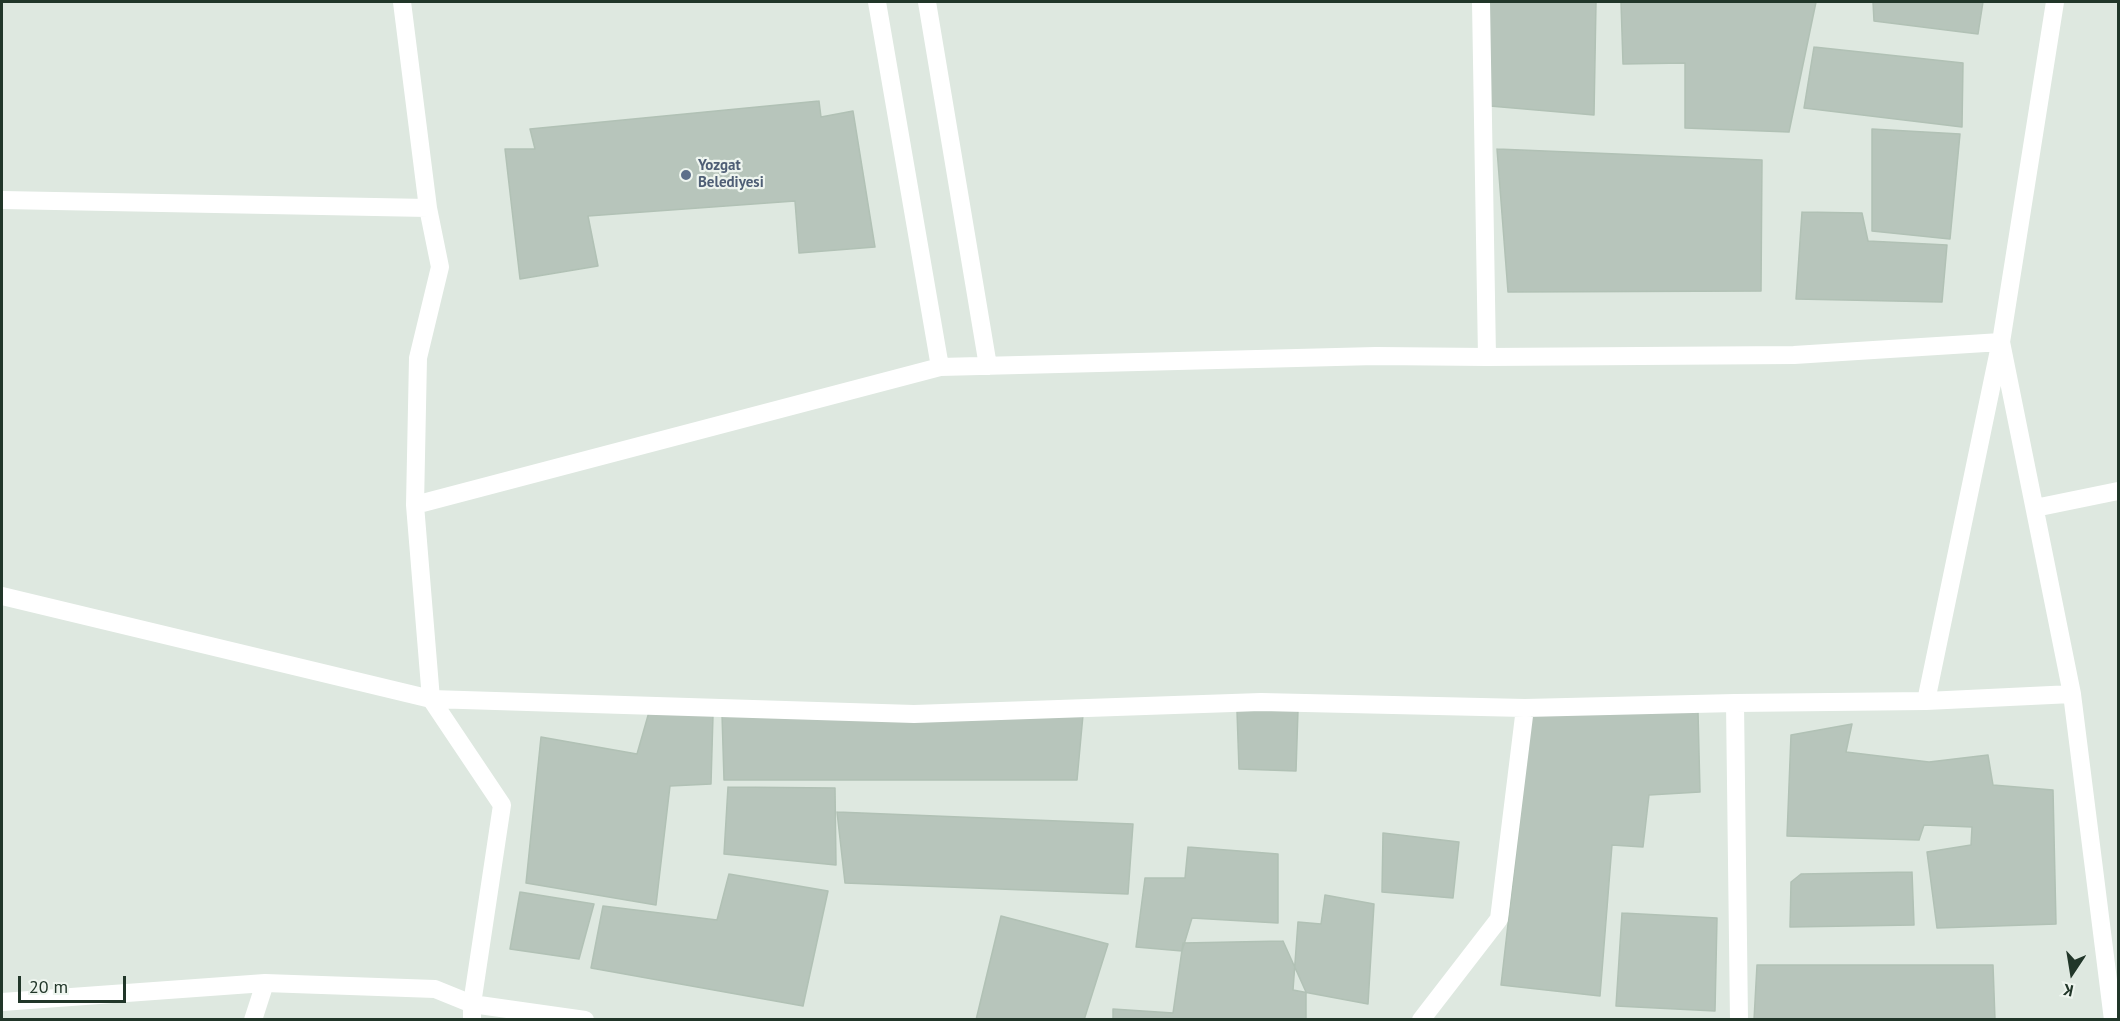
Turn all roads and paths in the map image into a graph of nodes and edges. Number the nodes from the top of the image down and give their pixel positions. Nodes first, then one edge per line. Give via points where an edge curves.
1 (402, 2) edge
2 (876, 2) edge
3 (927, 2) edge
4 (1481, 2) edge
5 (2055, 2) edge
6 (2, 200) edge
7 (428, 208) junction
8 (2001, 342) junction
9 (1487, 357) junction
10 (988, 366) junction
11 (940, 367) junction
12 (2118, 491) edge
13 (415, 505) junction
14 (2034, 508) junction
15 (2, 596) edge
16 (2072, 694) junction
17 (431, 699) junction
18 (1926, 701) junction
19 (1735, 703) junction
20 (1525, 708) junction
21 (265, 983) junction
22 (2, 1002) edge
23 (472, 1012) edge
24 (253, 1020) edge
25 (585, 1020) edge
26 (1421, 1020) edge
27 (1739, 1020) edge
28 (2113, 1020) edge

1 - 7 street
2 - 11 street
3 - 10 street
4 - 9 street
5 - 8 street
6 - 7 street
7 - 13 street via 440,267 418,358
8 - 9 street via 1794,354
8 - 14 street
8 - 18 street
9 - 10 street via 1376,356
10 - 11 street
11 - 13 street
12 - 14 street
13 - 17 street
14 - 16 street
15 - 17 street
16 - 18 street
16 - 28 street
17 - 20 street via 914,714 1261,702
17 - 23 street via 502,804
18 - 19 street
19 - 20 street
19 - 27 street
20 - 26 street via 1499,919
21 - 22 street
21 - 23 street via 435,989
21 - 24 street
23 - 25 street

